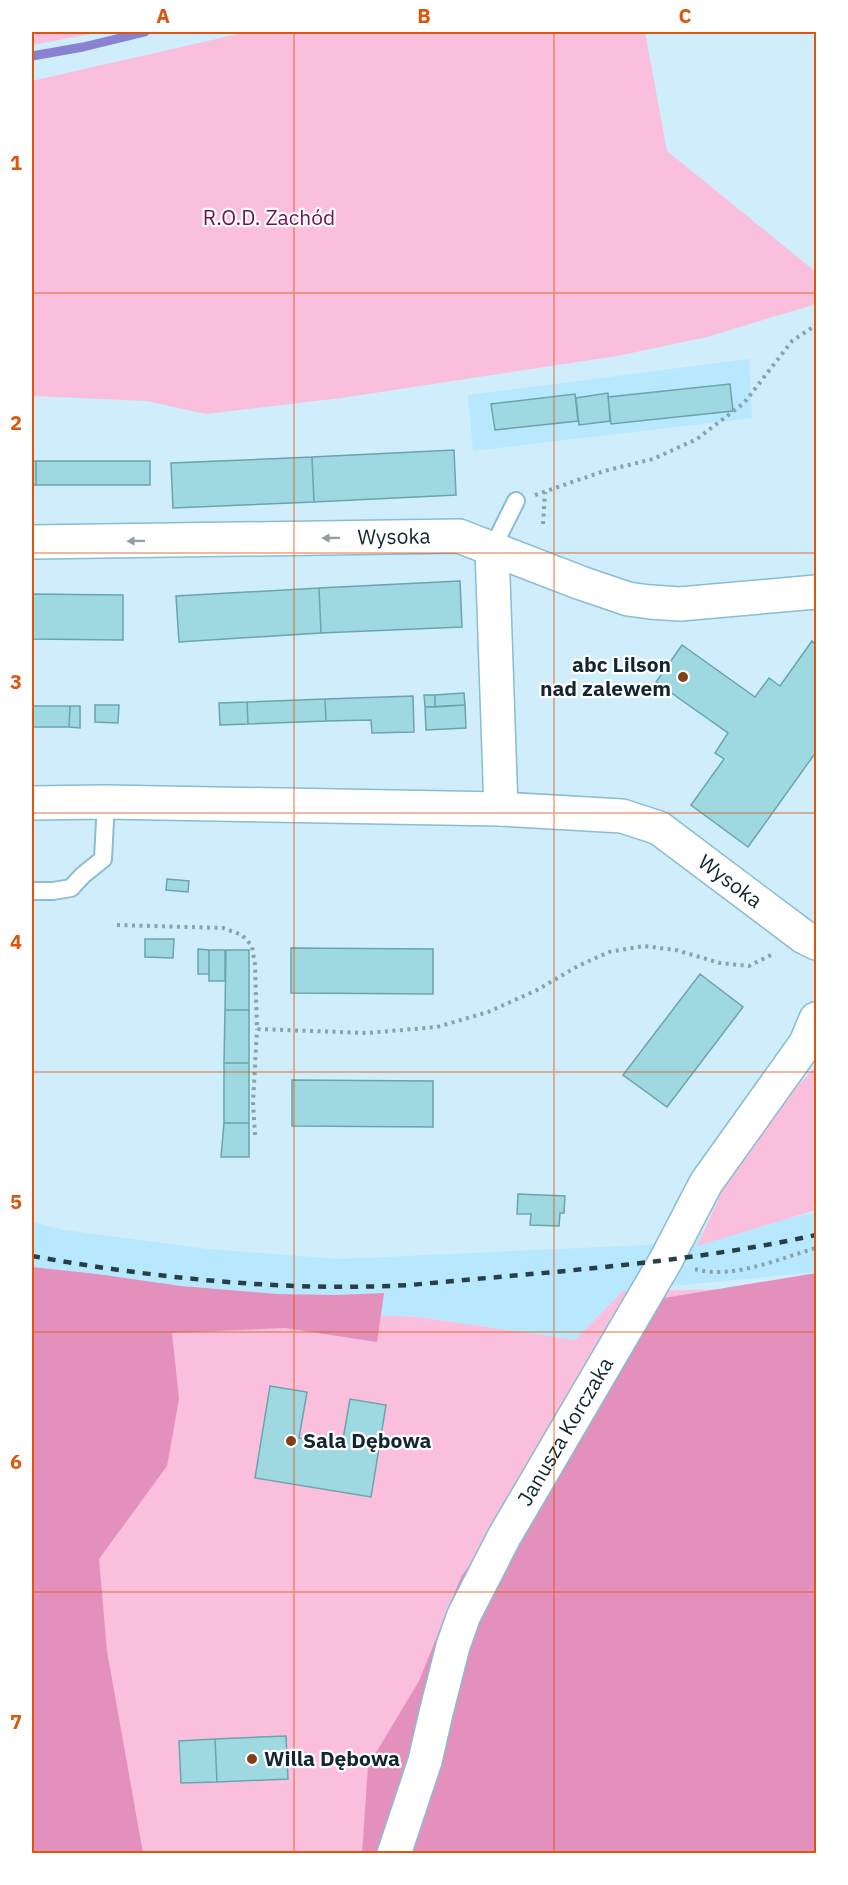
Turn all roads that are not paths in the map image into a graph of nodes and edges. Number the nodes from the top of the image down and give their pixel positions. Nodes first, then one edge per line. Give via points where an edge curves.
1 (516, 501) road end
2 (32, 542) edge
3 (492, 549) junction
4 (816, 592) edge
5 (106, 802) junction
6 (32, 803) edge
7 (501, 809) junction
8 (32, 891) edge
9 (810, 940) edge
10 (813, 1033) edge
11 (394, 1854) edge

1 - 3 lane
3 -> 2 street, Wysoka via 459,536
3 - 4 street, Wysoka via 628,599 650,602 680,604
3 - 7 street
5 - 6 street, Wysoka
5 - 7 street, Wysoka
5 - 8 lane via 103,859 71,888
7 - 9 street, Wysoka via 622,816 659,828
10 - 11 street, Janusza Korczaka via 706,1183 666,1260 504,1537 464,1615 425,1761

